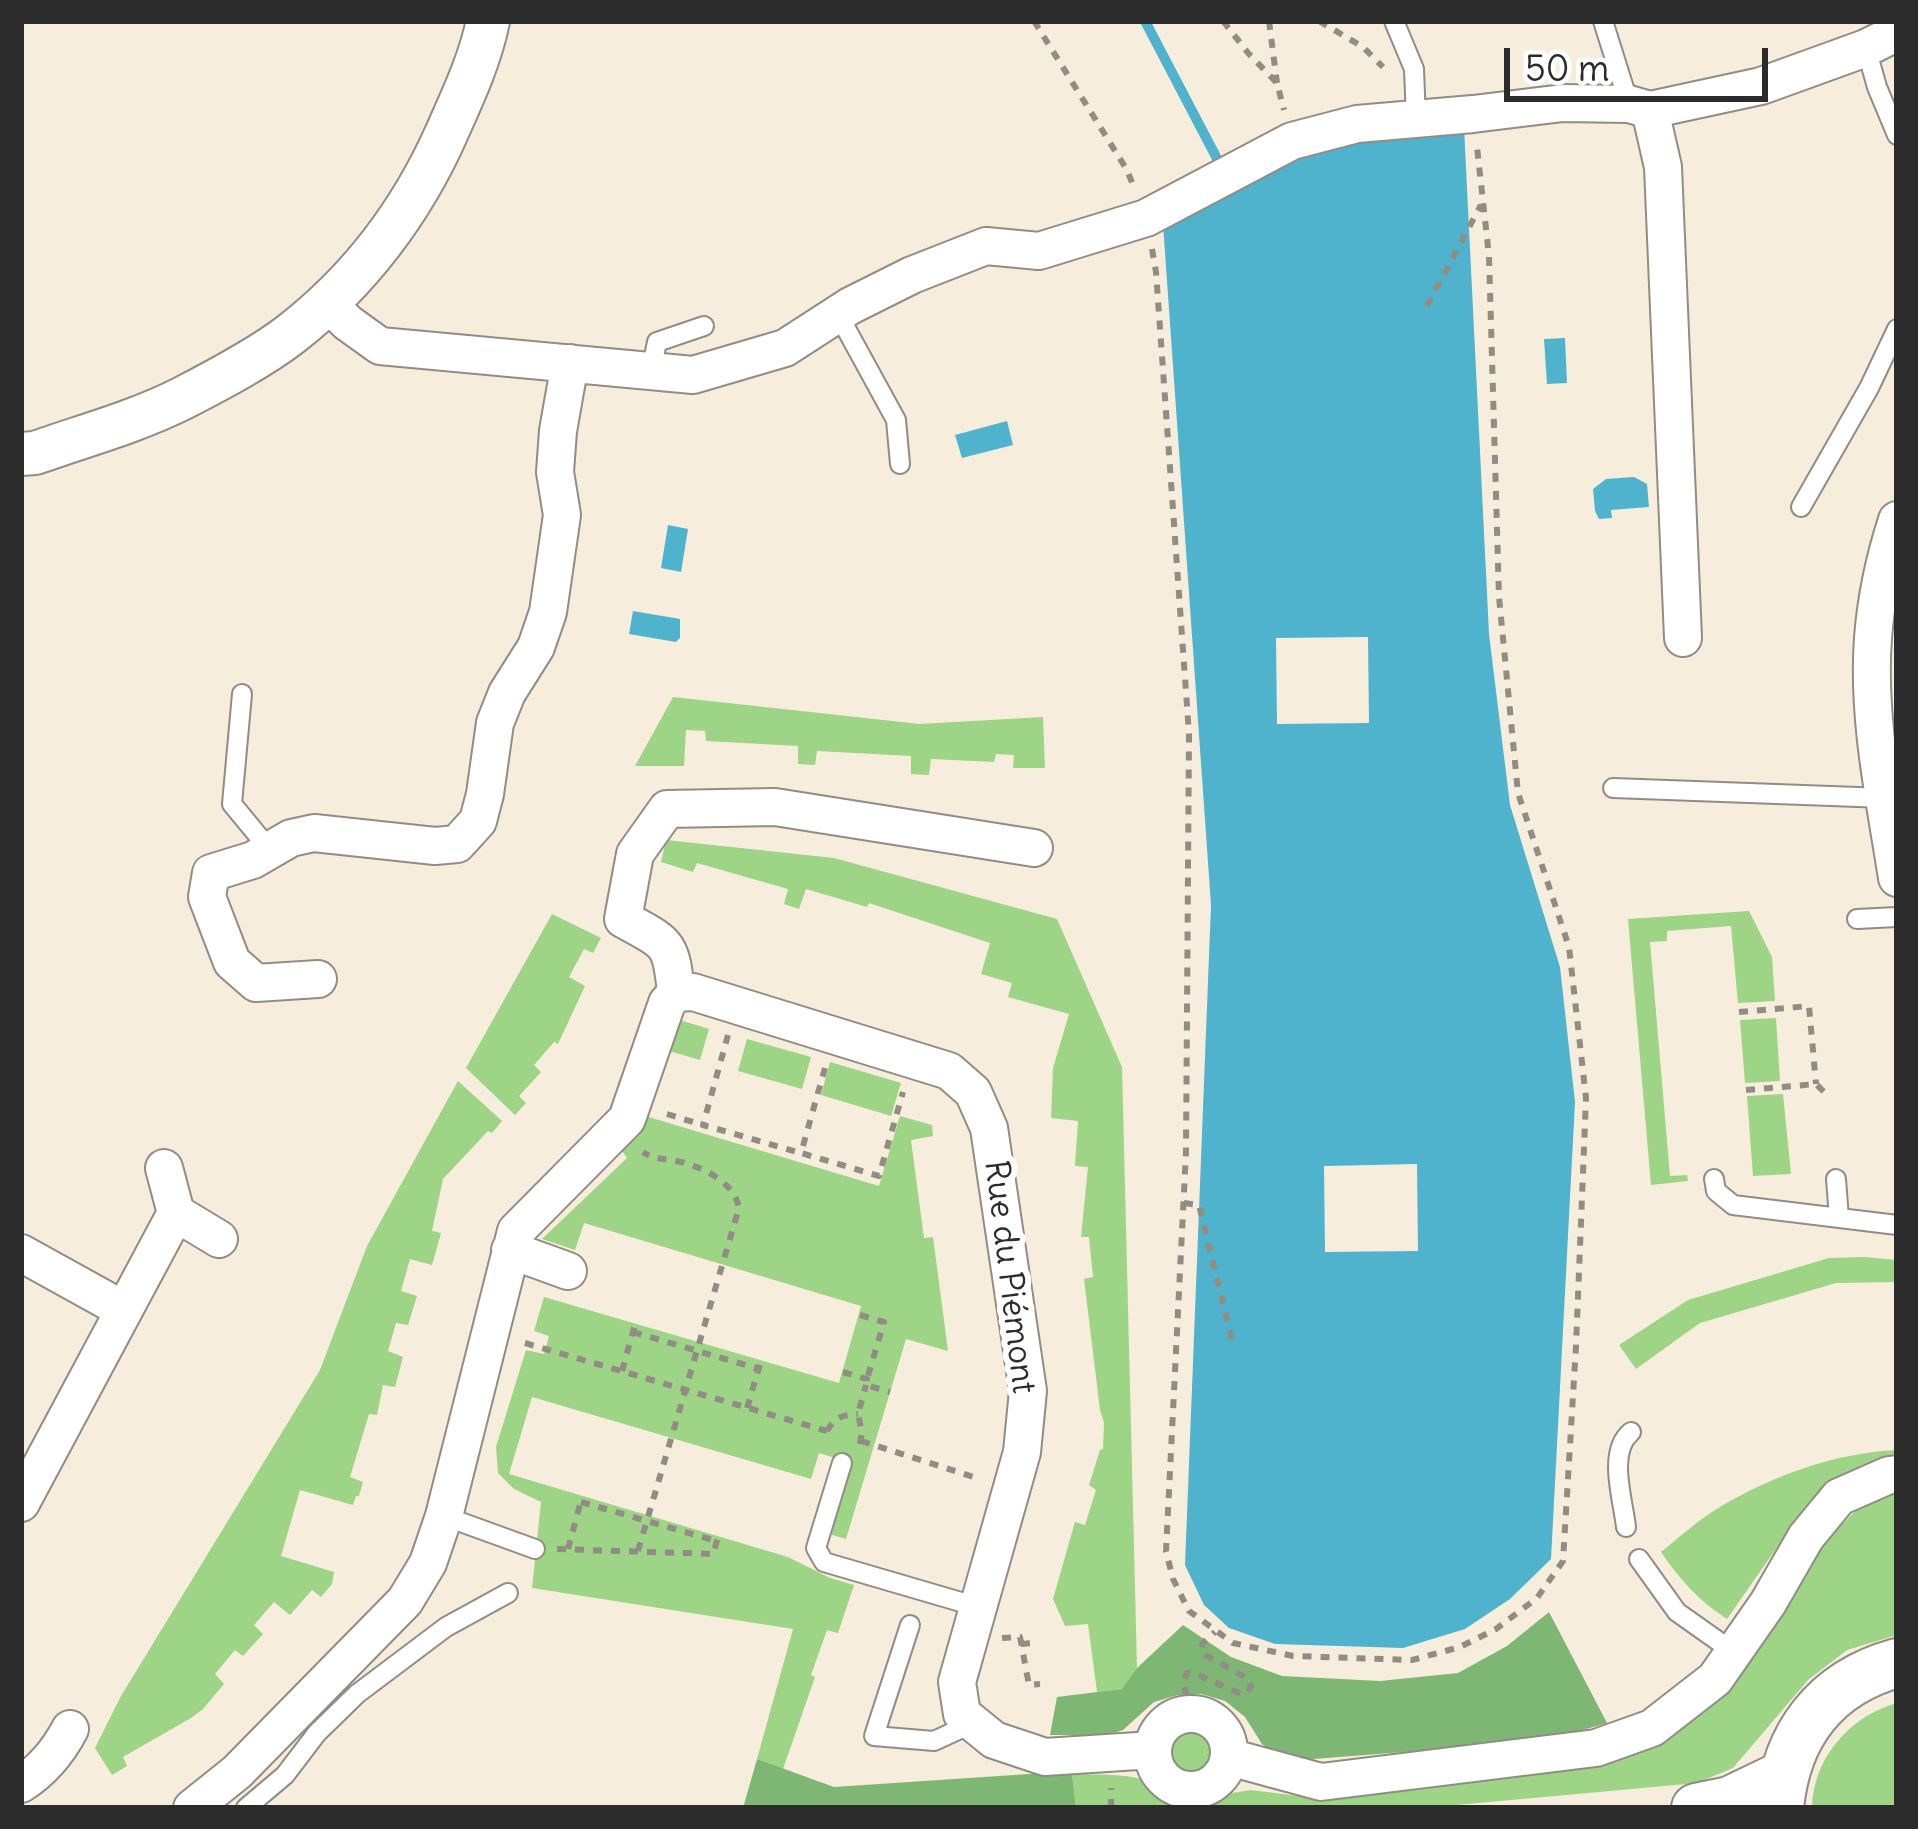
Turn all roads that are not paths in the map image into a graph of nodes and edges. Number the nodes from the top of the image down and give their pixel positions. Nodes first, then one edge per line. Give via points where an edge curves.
1 (488, 21) edge
2 (1394, 21) edge
3 (1603, 21) edge
4 (1888, 35) edge
5 (1640, 107) junction
6 (1407, 120) junction
7 (1897, 135) edge
8 (327, 303) junction
9 (838, 314) junction
10 (704, 326) dead end
11 (1897, 329) edge
12 (570, 363) junction
13 (651, 371) junction
14 (26, 458) edge
15 (900, 464) dead end
16 (1801, 507) dead end
17 (1897, 520) edge
18 (1683, 638) dead end
19 (242, 694) dead end
20 (1887, 740) edge
21 (1613, 788) dead end
22 (1890, 814) edge
23 (1034, 848) dead end
24 (270, 850) junction
25 (1897, 878) edge
26 (1897, 917) edge
27 (1857, 919) dead end
28 (317, 979) dead end
29 (676, 993) junction
30 (164, 1168) dead end
31 (1714, 1179) dead end
32 (1835, 1179) dead end
33 (176, 1214) junction
34 (1839, 1218) junction
35 (1897, 1225) edge
36 (219, 1239) dead end
37 (510, 1250) junction
38 (21, 1253) edge
39 (568, 1271) dead end
40 (124, 1310) junction
41 (1631, 1432) dead end
42 (842, 1463) road end
43 (1897, 1474) edge
44 (21, 1503) edge
45 (443, 1516) junction
46 (1627, 1527) dead end
47 (535, 1549) road end
48 (1639, 1558) dead end
49 (508, 1593) dead end
50 (973, 1623) junction
51 (910, 1625) dead end
52 (1735, 1653) junction
53 (1897, 1663) edge
54 (974, 1723) junction
55 (70, 1730) dead end
56 (1153, 1750) junction
57 (1229, 1756) junction
58 (21, 1784) edge
59 (1781, 1792) edge
60 (192, 1808) edge
61 (246, 1808) edge
62 (1696, 1808) edge

1 - 8 street via 416,194
2 - 6 lane via 1414,69
3 - 5 lane
4 - 5 street via 1761,86
4 - 7 lane via 1877,88
5 - 6 street via 1563,103
5 - 18 street via 1664,167
6 - 9 street via 1290,142 1153,215 1039,250 986,247
8 - 12 street via 380,346
8 - 14 street via 289,336 178,401
9 - 13 street via 785,348 693,375
9 - 15 lane via 896,420
10 - 13 lane via 657,342
11 - 16 lane
12 - 13 street
12 - 24 street via 548,612 495,723 478,821 457,844 314,833
17 - 20 street via 1873,638
19 - 24 lane via 232,804
20 - 22 street
21 - 22 lane
22 - 25 street
23 - 29 street via 775,807 667,809 635,854 623,919 672,955
24 - 28 street via 211,873 207,897 232,962 256,982
26 - 27 lane
29 - 37 street via 627,1120 516,1231
29 - 50 street, Rue du Piémont via 949,1071 973,1092 989,1128 1028,1391 1022,1452
30 - 33 street
31 - 34 lane via 1733,1204
32 - 34 lane
33 - 36 street
33 - 40 street
34 - 35 lane
37 - 39 street
37 - 45 street
38 - 40 street
40 - 44 street
41 - 46 lane via 1618,1459
42 - 50 lane via 816,1548 824,1562
43 - 52 street via 1840,1497
45 - 47 lane
45 - 60 street via 405,1600
48 - 52 lane via 1678,1612
49 - 61 lane via 446,1627 357,1694
50 - 54 street, Rue du Piémont via 957,1682 962,1714
51 - 54 lane via 874,1736 934,1741
52 - 57 street via 1652,1728 1595,1748 1321,1782
53 - 59 main road via 1831,1696 1802,1730
54 - 56 street via 994,1740 1045,1756
55 - 58 street
56 - 57 street via 1159,1772 1189,1790 1214,1782
56 - 57 street via 1162,1727 1188,1714 1219,1726
59 - 62 main road

